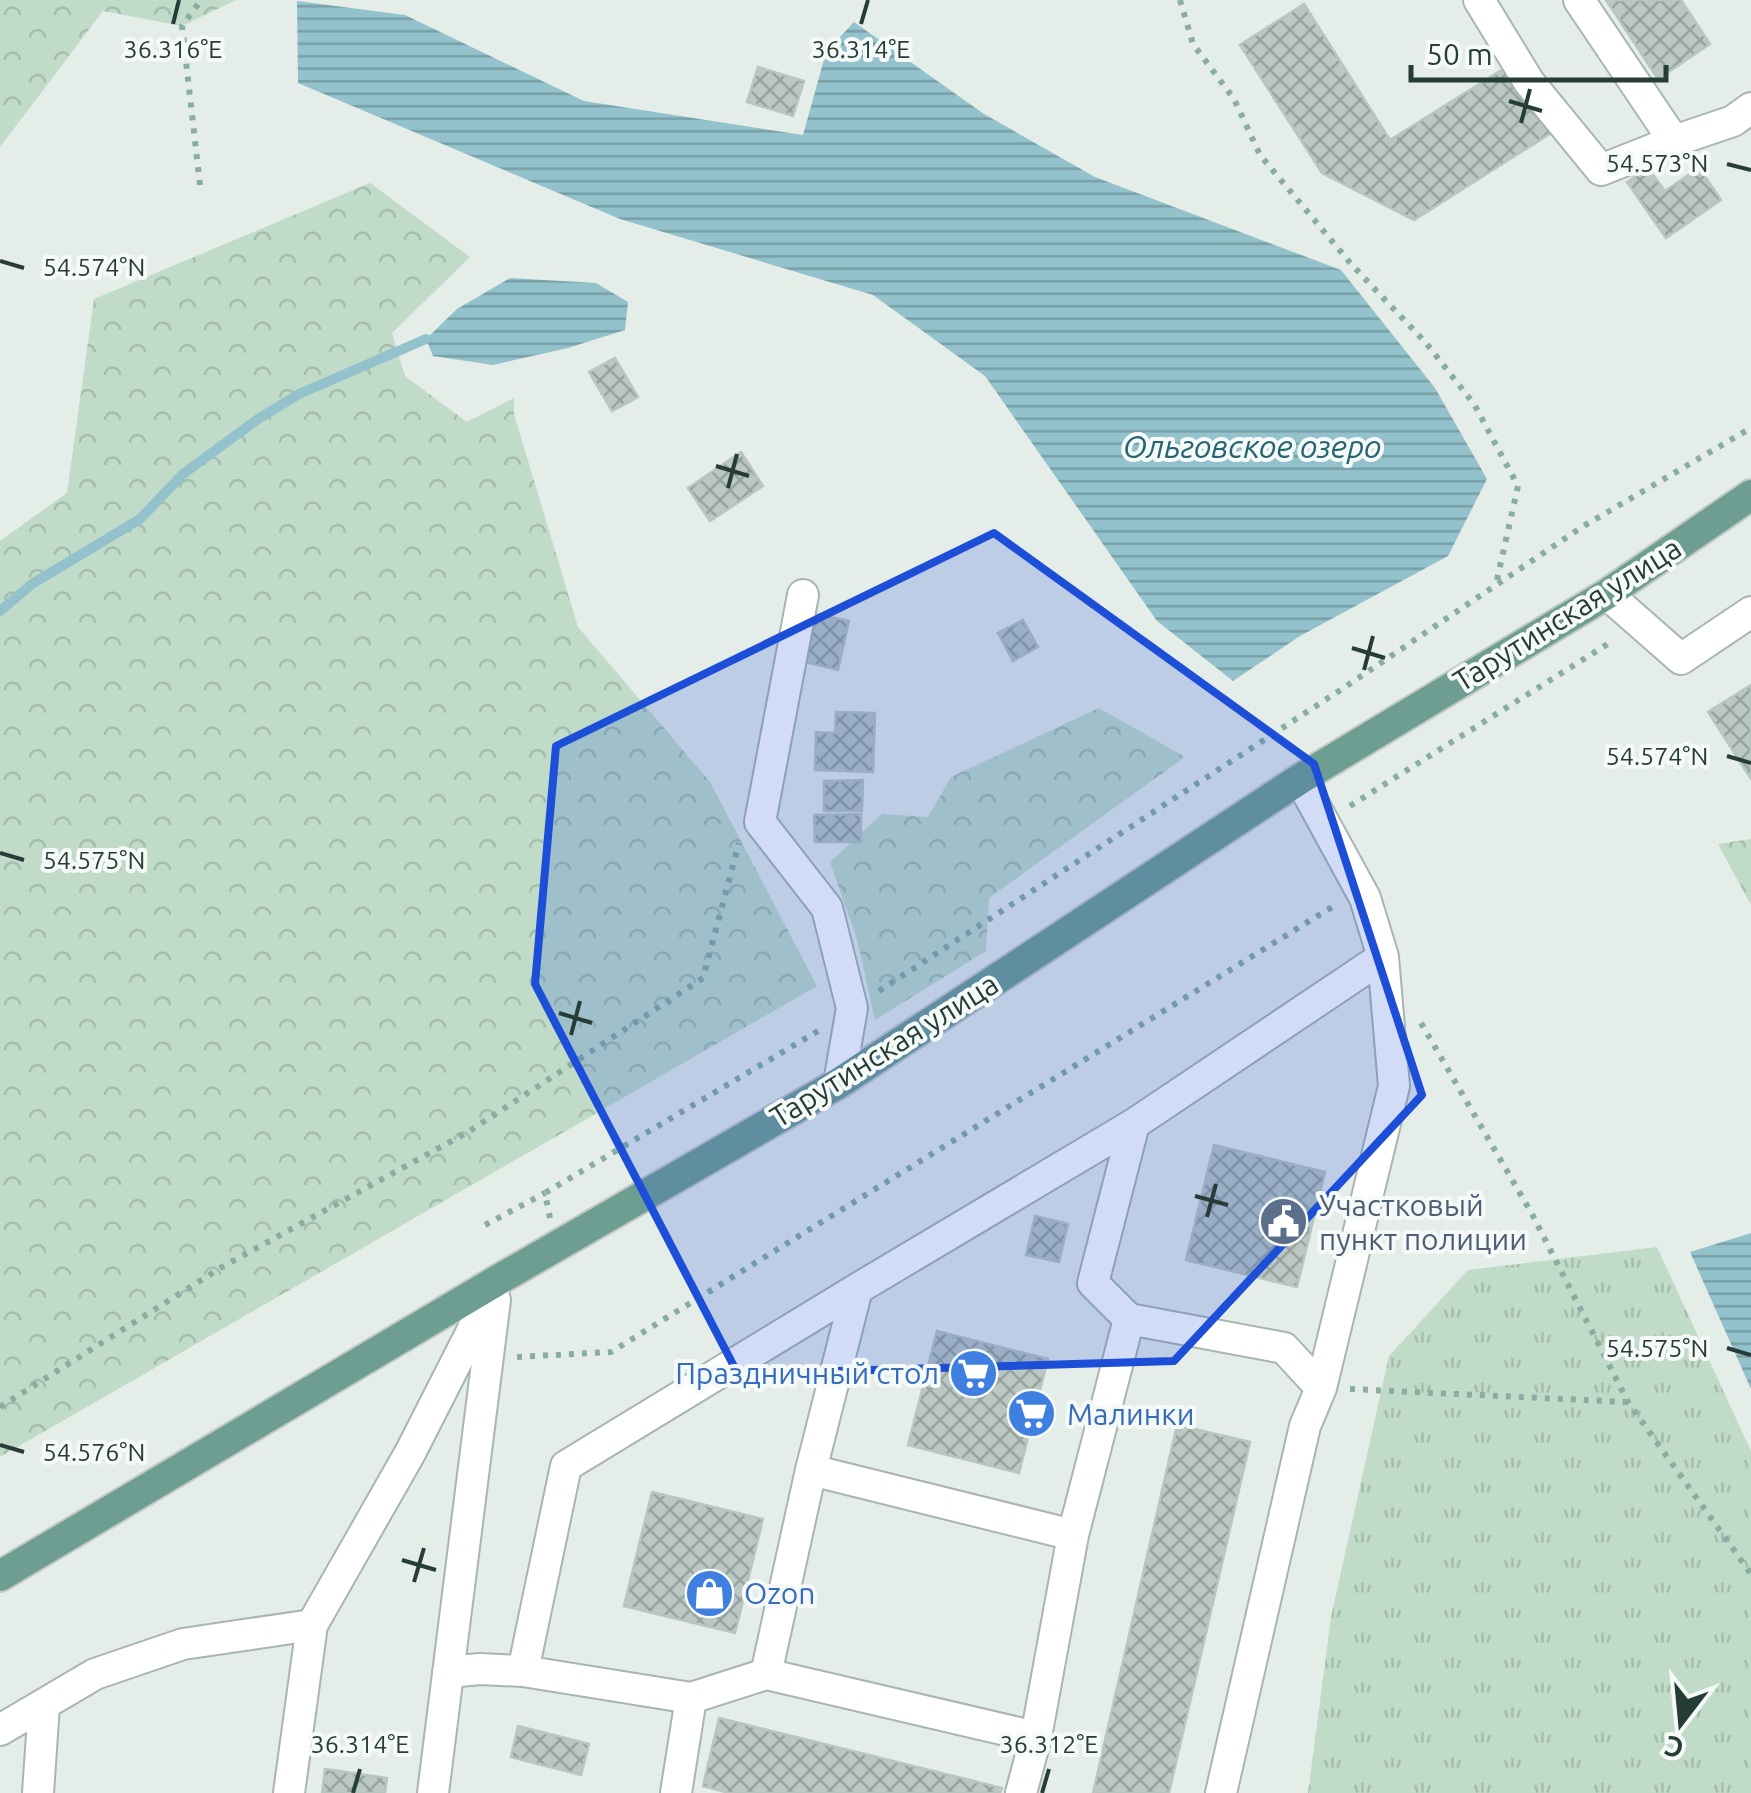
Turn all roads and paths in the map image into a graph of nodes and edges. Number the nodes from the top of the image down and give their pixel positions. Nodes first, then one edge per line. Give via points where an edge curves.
1 (201, 0) edge
2 (1180, 0) edge
3 (1479, 0) edge
4 (1579, 0) edge
5 (1751, 108) edge
6 (1674, 141) junction
7 (200, 186) dead end
8 (1751, 428) edge
9 (1751, 495) edge
10 (1496, 586) junction
11 (1607, 594) junction
12 (803, 595) dead end
13 (1751, 612) edge
14 (1640, 623) junction
15 (1300, 778) junction
16 (1324, 823) junction
17 (741, 837) dead end
18 (1360, 890) junction
19 (1382, 957) junction
20 (852, 1008) junction
21 (1412, 1008) dead end
22 (839, 1083) junction
23 (1134, 1124) junction
24 (545, 1193) junction
25 (485, 1226) dead end
26 (555, 1248) junction
27 (498, 1280) junction
28 (857, 1290) junction
29 (1129, 1320) junction
30 (521, 1339) dead end
31 (1321, 1388) junction
32 (1628, 1402) junction
33 (0, 1407) edge
34 (812, 1470) junction
35 (1073, 1535) junction
36 (1751, 1574) edge
37 (0, 1576) edge
38 (312, 1625) junction
39 (523, 1671) junction
40 (448, 1672) junction
41 (766, 1674) junction
42 (692, 1698) junction
43 (44, 1705) junction
44 (0, 1730) edge
45 (1036, 1737) junction
46 (38, 1793) edge
47 (289, 1793) edge
48 (433, 1793) edge
49 (676, 1793) edge
50 (1021, 1793) edge
51 (1221, 1793) edge

1 - 7 path via 182,26
2 - 10 path via 1193,44 1234,99 1260,155 1426,342 1474,404 1501,454 1518,486
3 - 6 street via 1530,82 1600,170
4 - 6 street
5 - 6 street
8 - 10 path
9 - 11 main road, Тарутинская улица
10 - 20 path
11 - 14 street
11 - 15 main road, Тарутинская улица
12 - 20 street via 760,822 827,908
13 - 14 street via 1681,659
14 - 16 path
15 - 16 street
15 - 22 main road, Тарутинская улица
16 - 18 street
17 - 33 path via 704,978 468,1132 222,1267
18 - 19 street
18 - 30 path via 611,1352 516,1358
19 - 23 street
19 - 31 street via 1394,1086
20 - 22 street
20 - 24 path
21 - 32 path via 1532,1214
22 - 26 main road, Тарутинская улица
23 - 28 street
23 - 29 street via 1093,1283
24 - 25 path
24 - 26 path
26 - 27 main road, Тарутинская улица
27 - 37 main road, Тарутинская улица
27 - 38 street
27 - 40 street
28 - 34 street
28 - 39 street via 566,1466
29 - 31 street via 1284,1348
29 - 35 street
31 - 32 path
31 - 51 street via 1305,1426
32 - 36 path
34 - 35 street
34 - 41 street
35 - 45 street
38 - 43 street via 183,1644 95,1674
38 - 47 street
39 - 40 street
39 - 42 street
40 - 48 street
41 - 42 street
41 - 45 street
42 - 49 street
43 - 44 street
43 - 46 street
45 - 50 street

